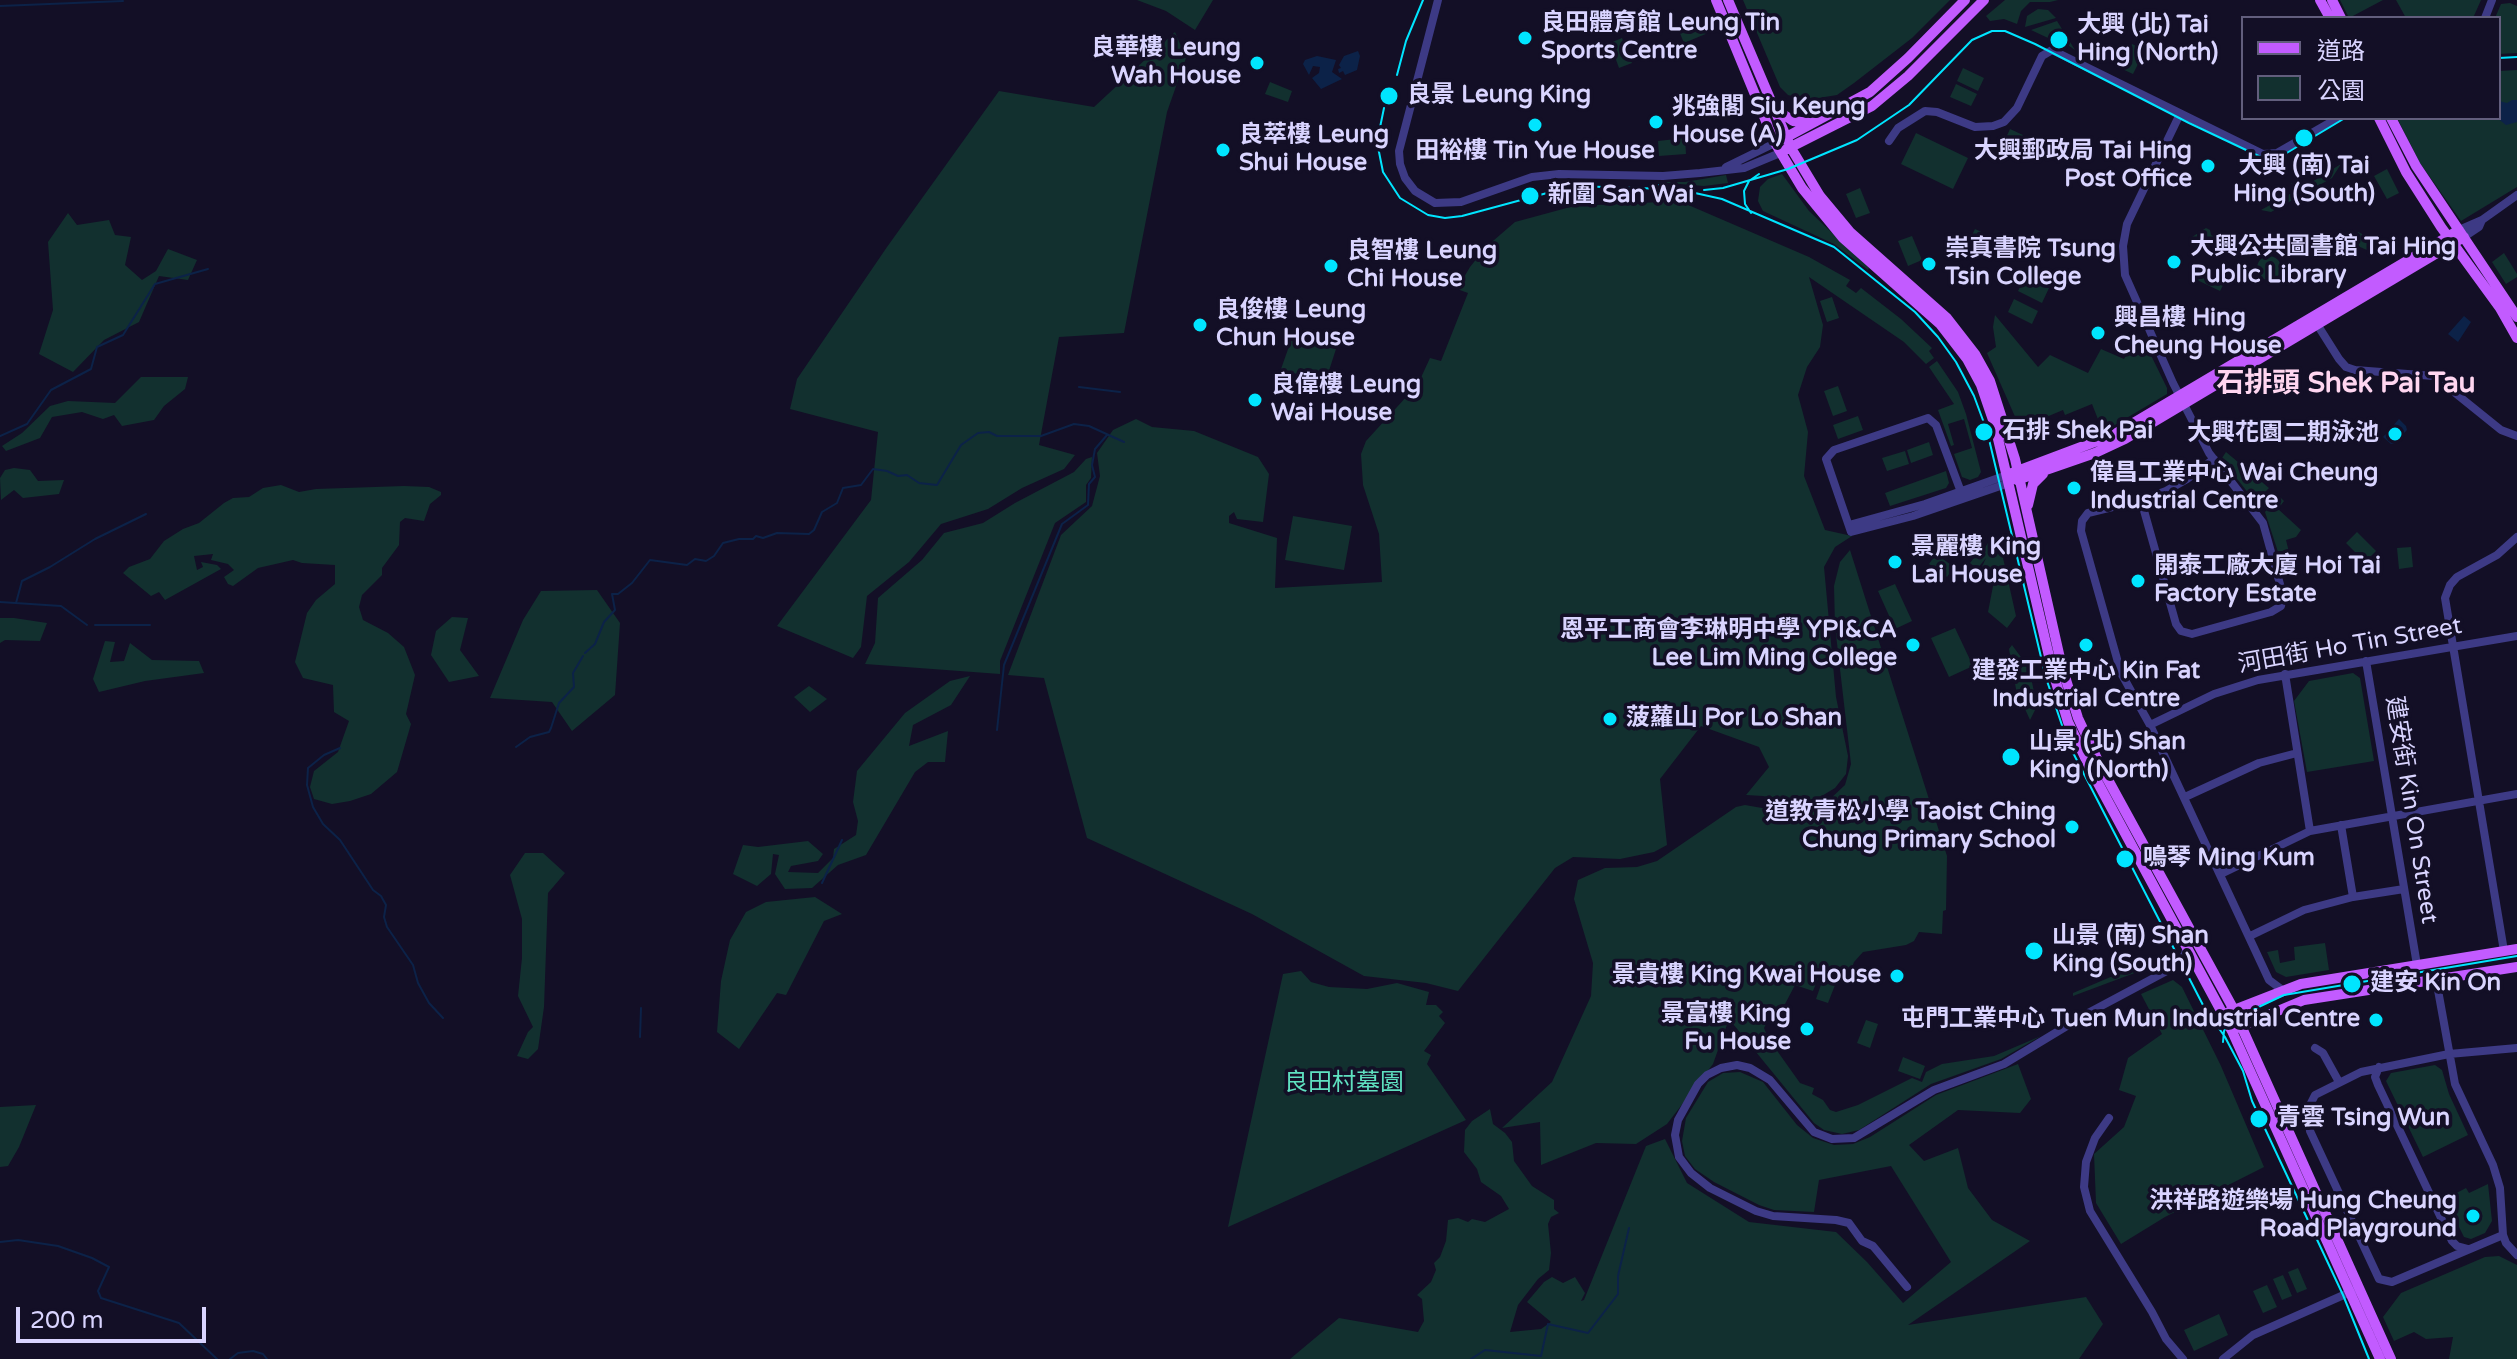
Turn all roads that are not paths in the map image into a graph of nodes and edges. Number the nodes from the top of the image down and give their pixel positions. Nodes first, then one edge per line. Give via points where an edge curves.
1 (1438, 0) edge
2 (1716, 0) edge
3 (1728, 0) edge
4 (1965, 0) edge
5 (1984, 0) edge
6 (1417, 81) tunnel mouth
7 (1411, 105) tunnel mouth
8 (1772, 106) junction
9 (2180, 114) junction
10 (2335, 120) edge
11 (2382, 120) edge
12 (2383, 120) edge
13 (1813, 123) junction
14 (1814, 137) junction
15 (1889, 141) dead end
16 (1789, 143) junction
17 (1778, 148) junction
18 (1803, 170) junction
19 (2517, 195) edge
20 (2461, 234) junction
21 (2450, 241) junction
22 (2517, 317) edge
23 (2315, 321) junction
24 (2517, 338) edge
25 (2182, 400) junction
26 (2517, 436) edge
27 (2214, 459) junction
28 (2048, 469) junction
29 (2014, 477) junction
30 (1961, 492) junction
31 (2141, 500) junction
32 (2027, 511) junction
33 (1850, 529) junction
34 (2517, 537) edge
35 (2517, 636) edge
36 (2452, 647) junction
37 (2366, 661) junction
38 (2285, 674) junction
39 (2150, 725) junction
40 (2297, 753) junction
41 (2517, 794) edge
42 (2185, 797) junction
43 (2478, 801) junction
44 (2393, 816) junction
45 (2341, 825) junction
46 (2310, 831) junction
47 (2221, 874) junction
48 (2404, 889) junction
49 (2353, 897) junction
50 (2250, 936) junction
51 (2187, 944) junction
52 (2517, 949) edge
53 (2504, 951) junction
54 (2178, 965) junction
55 (2417, 965) junction
56 (2517, 967) edge
57 (2200, 969) junction
58 (2436, 979) junction
59 (2281, 989) junction
60 (2223, 990) junction
61 (2253, 1001) junction
62 (2228, 1012) junction
63 (2236, 1029) junction
64 (2315, 1048) dead end
65 (2517, 1048) edge
66 (2449, 1054) junction
67 (2379, 1067) junction
68 (2339, 1082) junction
69 (2109, 1118) dead end
70 (2503, 1235) junction
71 (2470, 1249) junction
72 (2517, 1255) edge
73 (1907, 1287) dead end
74 (2354, 1290) junction
75 (2183, 1359) edge
76 (2223, 1359) edge
77 (2380, 1359) edge
78 (2391, 1359) edge

1 - 6 street
2 - 17 main road
3 - 8 main road
4 - 13 main road via 1880,83
5 - 14 main road via 1883,98
7 - 17 street via 1400,164 1415,191 1435,203 1461,202 1545,175 1722,170
8 - 13 main road via 1793,121
8 - 16 main road
9 - 10 street via 2266,154 2284,150
9 - 15 street via 2048,51 2004,122 1975,127 1925,111 1898,128
9 - 25 street via 2130,217 2123,253 2129,287
11 - 21 main road via 2406,172
12 - 20 main road
13 - 16 main road
14 - 16 main road
14 - 18 main road
16 - 17 main road
16 - 18 main road
17 - 29 main road via 1832,226 1930,314 1958,347 1986,398
18 - 29 main road via 1839,221 1937,307 1967,341 1996,395
19 - 20 street
20 - 21 main road
20 - 22 main road
21 - 23 main road
21 - 24 main road
23 - 25 main road
23 - 26 street via 2346,367 2434,376 2504,433
25 - 27 street
25 - 28 main road via 2115,445
25 - 29 main road
27 - 31 street via 2177,485
27 - 31 street via 2263,523 2283,595 2277,610 2192,634 2181,631
28 - 29 main road
28 - 32 main road via 2033,484
29 - 30 street
29 - 32 main road
29 - 33 street via 1928,511
29 - 51 main road via 2052,669 2068,722
30 - 33 street
30 - 33 street via 1935,423 1922,419 1828,455 1826,463
31 - 39 street via 2088,513 2080,528 2116,661
32 - 60 main road via 2082,727
34 - 36 street via 2450,585 2445,602
35 - 36 street, 河田街 Ho Tin Street
36 - 37 street, 河田街 Ho Tin Street
36 - 43 street
37 - 38 street, 河田街 Ho Tin Street
37 - 44 street, 建安街 Kin On Street
38 - 39 street, 河田街 Ho Tin Street via 2225,690
38 - 40 street
39 - 42 street
40 - 42 street via 2259,763
40 - 46 street
41 - 43 street
42 - 47 street
43 - 44 street
43 - 53 street
44 - 45 street
44 - 48 street, 建安街 Kin On Street
45 - 46 street
45 - 49 street
46 - 47 street
47 - 50 street
48 - 49 street
48 - 55 street, 建安街 Kin On Street
49 - 50 street via 2304,910
50 - 59 street via 2269,980
51 - 54 street
51 - 57 main road
52 - 53 main road
53 - 55 main road
54 - 57 street
54 - 73 street via 2004,1064 1934,1090 1854,1138 1832,1139 1814,1132 1774,1084 1750,1068 1726,1066 1703,1078 1676,1130 1677,1151 1691,1173 1756,1211 1849,1223
55 - 59 main road
56 - 58 main road
57 - 62 main road
58 - 63 main road via 2304,1000
58 - 66 street
59 - 61 main road
60 - 61 main road
60 - 62 main road
61 - 62 main road
62 - 63 main road
63 - 74 main road
64 - 68 street
65 - 66 street
66 - 67 street
66 - 70 street via 2458,1091 2496,1172
67 - 68 street
67 - 71 street via 2378,1085 2452,1241
68 - 71 street via 2312,1098 2307,1122 2377,1277 2392,1282
69 - 75 street via 2086,1162 2084,1187 2090,1211
70 - 71 street
70 - 72 street
74 - 76 street via 2253,1335
74 - 77 main road
74 - 78 main road

